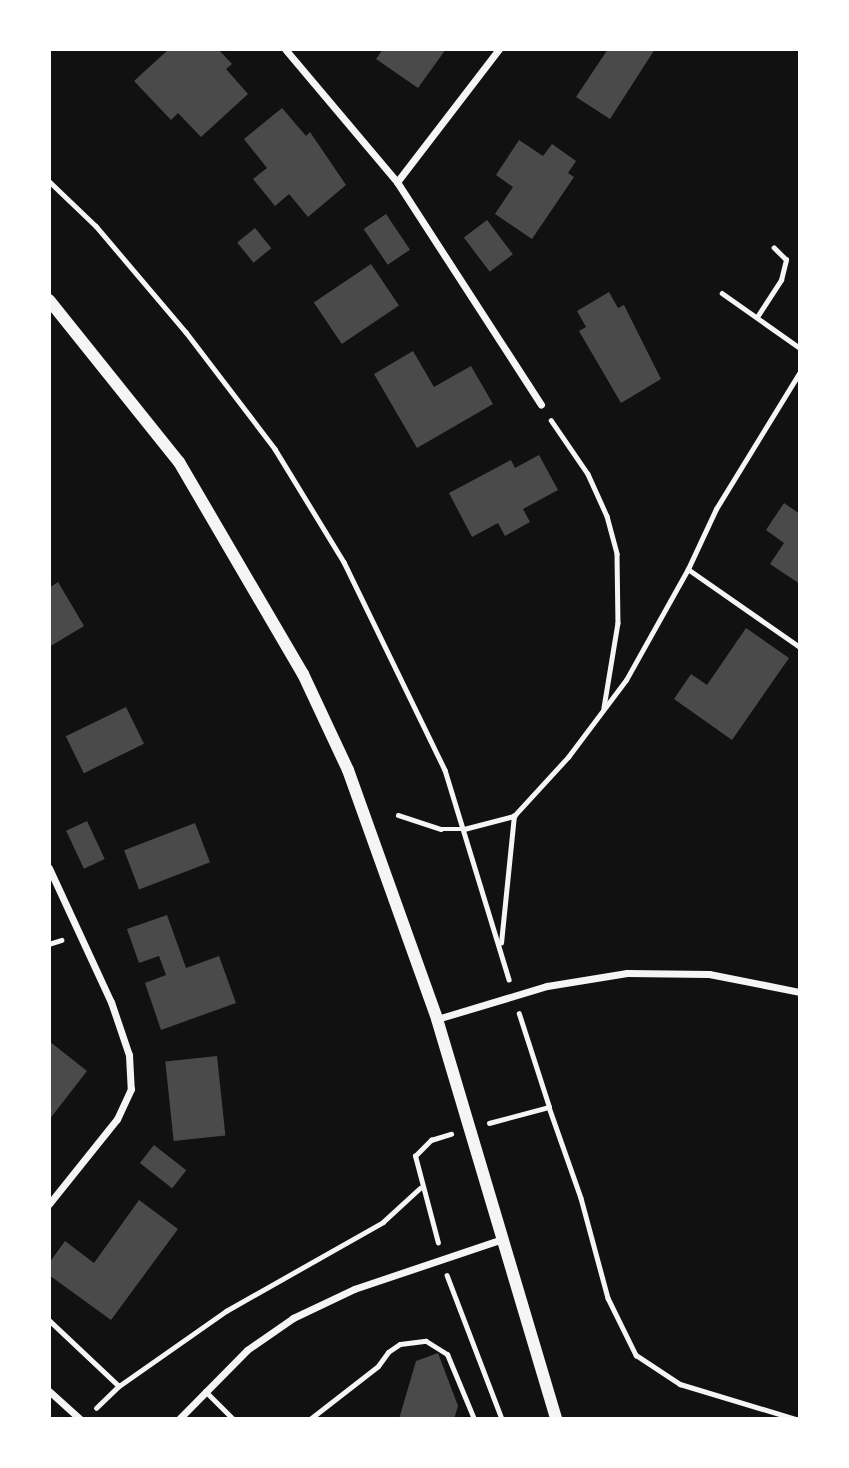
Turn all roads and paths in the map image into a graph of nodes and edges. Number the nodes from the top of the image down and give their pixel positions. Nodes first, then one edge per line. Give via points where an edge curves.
1 (285, 49) edge
2 (499, 49) edge
3 (397, 182) junction
4 (774, 248) dead end
5 (722, 293) dead end
6 (49, 300) edge
7 (757, 317) junction
8 (800, 348) edge
9 (800, 372) edge
10 (541, 405) joint
11 (688, 569) junction
12 (800, 647) edge
13 (603, 710) junction
14 (398, 815) dead end
15 (514, 816) junction
16 (49, 867) edge
17 (501, 948) dead end
18 (800, 992) edge
19 (437, 1018) junction
20 (549, 1107) dead end
21 (420, 1188) dead end
22 (49, 1204) edge
23 (500, 1240) junction
24 (49, 1320) edge
25 (119, 1386) junction
26 (49, 1391) edge
27 (205, 1391) junction
28 (93, 1411) dead end
29 (324, 1412) junction
30 (80, 1419) edge
31 (179, 1419) edge
32 (233, 1419) edge
33 (310, 1419) edge
34 (327, 1419) edge
35 (474, 1419) edge
36 (556, 1419) edge
37 (796, 1419) edge

1 - 3 street
2 - 3 street
3 - 10 street
4 - 7 path via 786,260
5 - 7 path
6 - 19 street via 179,462 303,674 348,770
7 - 8 path
9 - 11 path via 716,509
10 - 13 path via 588,474 607,516 617,554 618,623
11 - 12 path
11 - 13 path via 626,680
13 - 15 path
14 - 15 path via 441,829 464,829
15 - 17 path
16 - 22 street via 111,1002 129,1055 131,1089 117,1119
18 - 19 street via 709,974 627,973 547,986
19 - 23 street
20 - 37 path via 581,1198 608,1297 636,1355 680,1384
21 - 25 path via 383,1222 343,1249 282,1276
23 - 27 street via 354,1289 293,1318 247,1350
23 - 36 street
24 - 25 path
25 - 28 path
26 - 30 street
27 - 31 street
27 - 32 lane
29 - 33 lane
29 - 34 lane
29 - 35 lane via 388,1352 400,1344 426,1341 447,1354

